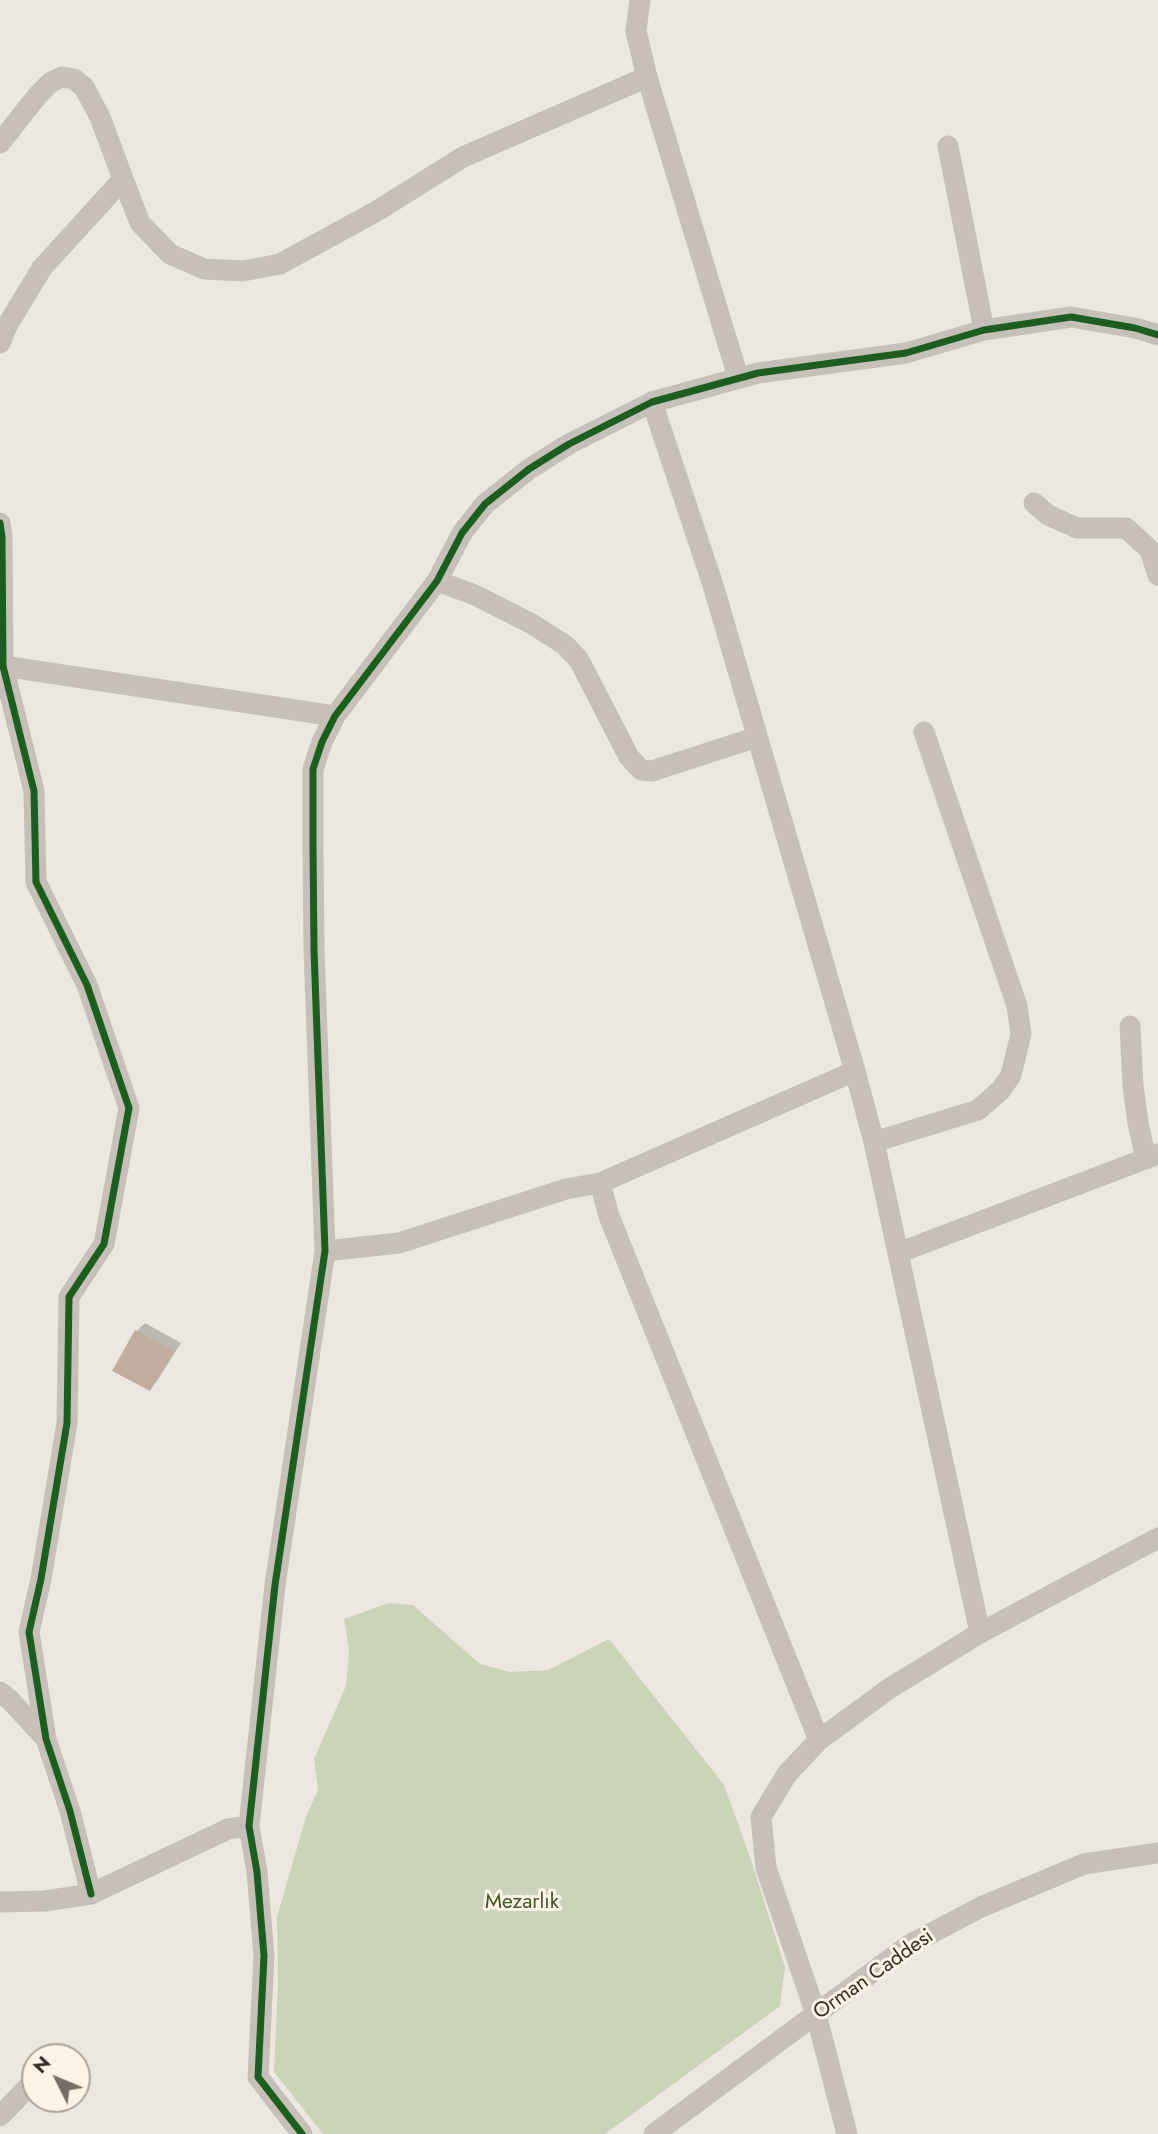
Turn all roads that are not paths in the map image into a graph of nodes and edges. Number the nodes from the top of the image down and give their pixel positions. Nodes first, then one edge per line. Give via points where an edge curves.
1 (640, 0) edge
2 (647, 77) junction
3 (0, 144) edge
4 (948, 146) dead end
5 (123, 179) junction
6 (984, 330) junction
7 (1158, 335) edge
8 (0, 343) edge
9 (738, 377) junction
10 (652, 402) junction
11 (1034, 503) dead end
12 (0, 523) edge
13 (1158, 575) edge
14 (437, 581) junction
15 (3, 666) junction
16 (335, 716) junction
17 (925, 732) dead end
18 (757, 737) junction
19 (1130, 1026) dead end
20 (855, 1071) junction
21 (874, 1142) junction
22 (1152, 1156) edge
23 (600, 1183) junction
24 (325, 1251) junction
25 (898, 1252) junction
26 (1158, 1538) edge
27 (980, 1633) junction
28 (0, 1692) edge
29 (47, 1739) junction
30 (819, 1740) junction
31 (249, 1826) junction
32 (1158, 1853) edge
33 (90, 1894) junction
34 (0, 1902) edge
35 (816, 2014) junction
36 (21, 2094) edge
37 (0, 2116) edge
38 (302, 2134) edge
39 (654, 2134) edge
40 (847, 2134) edge

1 - 2 street via 636,31
2 - 5 street via 463,157 280,264 243,271 204,269 170,254 140,223
2 - 9 street
3 - 5 street via 51,82 74,79 84,87 100,117
4 - 6 street
5 - 8 street via 41,268
6 - 7 street via 1071,317
6 - 9 street via 906,353
9 - 10 street
10 - 14 street via 569,444 485,504 462,533
10 - 18 street
11 - 13 street via 1077,528 1126,528 1150,550
12 - 15 street
14 - 16 street
14 - 18 street via 475,595 565,645 579,660 629,757 641,770 652,771
15 - 16 street
15 - 29 street via 34,791 37,882 87,985 129,1108 104,1244 69,1297 66,1423 29,1632
16 - 24 street via 313,769 314,950
17 - 21 street via 1017,1006 1021,1034 1011,1075 978,1110
18 - 20 street
19 - 22 street via 1138,1123
20 - 21 street
20 - 23 street
21 - 25 street
22 - 25 street
23 - 24 street via 566,1189 399,1243
23 - 30 street
24 - 31 street via 275,1585
25 - 27 street
26 - 27 street
27 - 30 street via 890,1688
28 - 29 street
29 - 33 street
30 - 35 street via 787,1774 761,1817 766,1868
31 - 33 street via 228,1829
31 - 38 street via 264,1956 258,2077
32 - 35 street, Orman Caddesi via 1083,1864 981,1907 909,1945
33 - 34 street
35 - 39 street, Orman Caddesi
35 - 40 street
36 - 37 street

